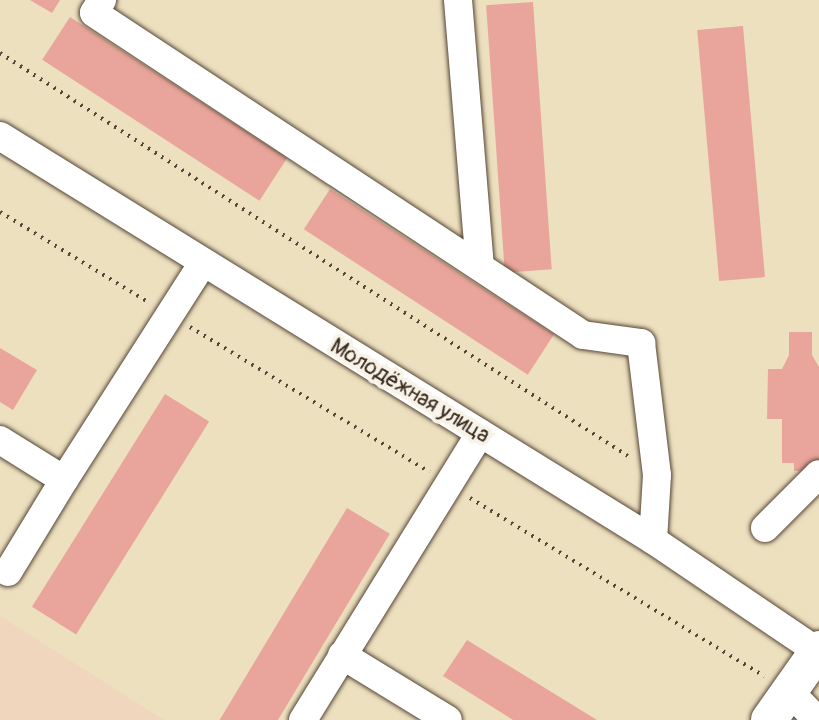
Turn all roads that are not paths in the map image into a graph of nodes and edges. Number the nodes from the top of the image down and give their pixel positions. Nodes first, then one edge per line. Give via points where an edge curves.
1 (102, 0) edge
2 (458, 0) edge
3 (0, 136) edge
4 (202, 264) junction
5 (480, 265) junction
6 (480, 433) junction
7 (0, 440) edge
8 (819, 474) edge
9 (64, 480) junction
10 (765, 528) dead end
11 (653, 540) junction
12 (8, 572) dead end
13 (818, 650) edge
14 (342, 655) junction
15 (776, 697) edge
16 (303, 720) edge
17 (448, 720) edge
18 (817, 720) edge

1 - 5 street via 94,13
2 - 5 street
3 - 4 street, Молодёжная улица
4 - 6 street, Молодёжная улица
4 - 9 street
5 - 11 street via 583,335 641,343 657,475
6 - 11 street, Молодёжная улица
6 - 14 street
7 - 9 street
8 - 10 street
9 - 12 street
11 - 13 street, Молодёжная улица
13 - 15 main road
14 - 16 street
14 - 17 street
15 - 18 street

